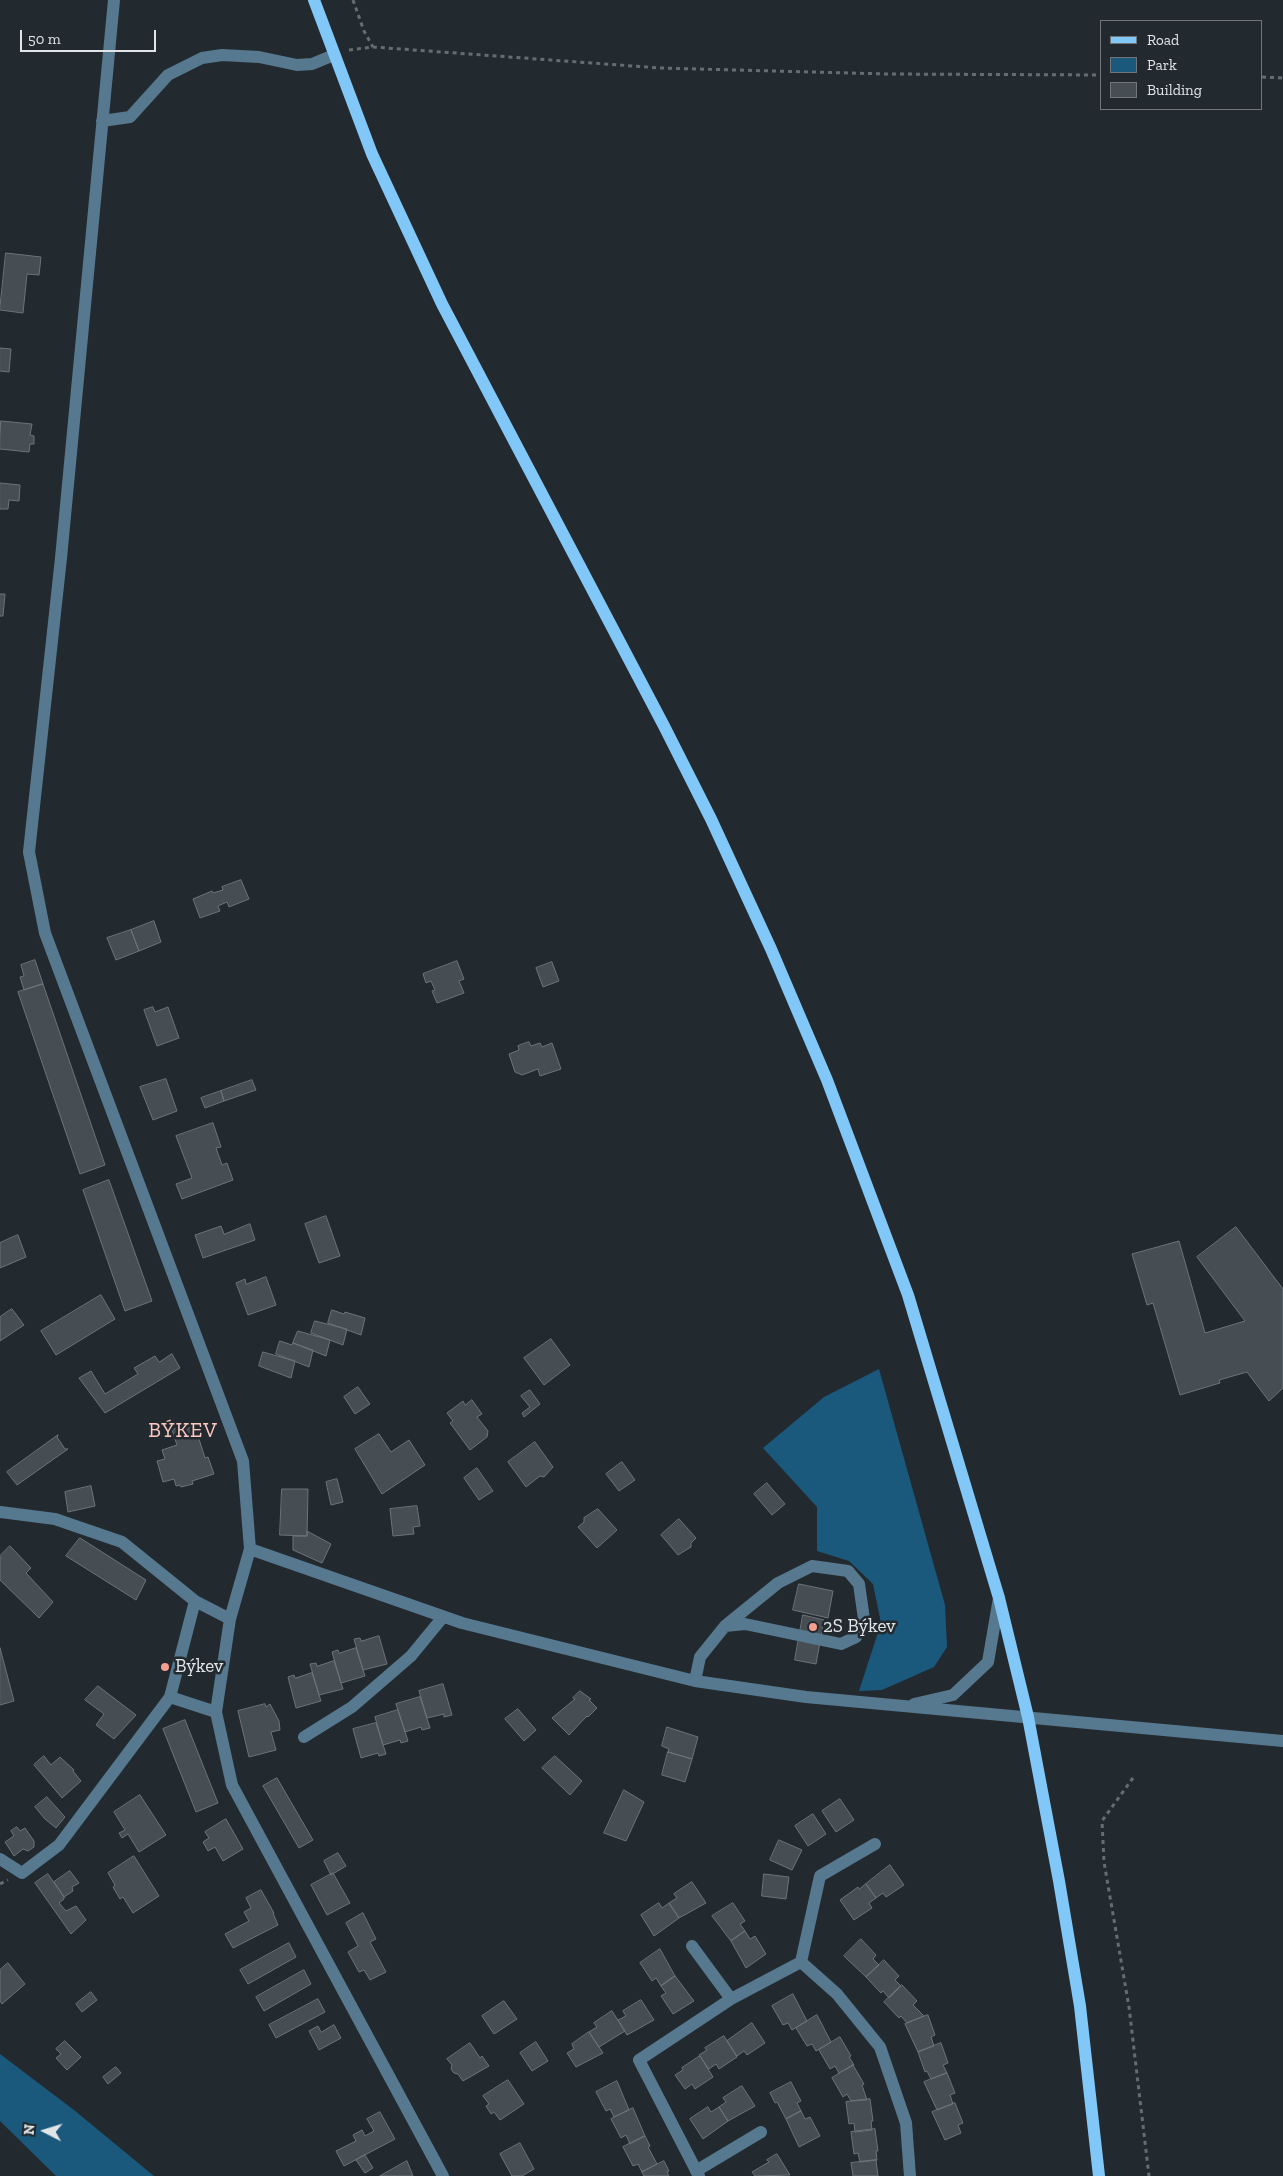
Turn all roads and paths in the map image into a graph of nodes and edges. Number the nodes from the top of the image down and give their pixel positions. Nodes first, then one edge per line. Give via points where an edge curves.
1 (114, 0) edge
2 (314, 0) edge
3 (353, 0) edge
4 (373, 47) junction
5 (334, 55) junction
6 (1100, 75) edge
7 (1263, 78) edge
8 (1283, 78) edge
9 (102, 121) junction
10 (0, 1512) edge
11 (250, 1549) junction
12 (999, 1598) junction
13 (195, 1601) junction
14 (443, 1617) junction
15 (230, 1619) junction
16 (725, 1626) junction
17 (694, 1681) junction
18 (170, 1698) junction
19 (902, 1706) junction
20 (216, 1712) junction
21 (1028, 1718) junction
22 (304, 1737) dead end
23 (1283, 1741) edge
24 (1133, 1778) dead end
25 (875, 1844) dead end
26 (0, 1860) edge
27 (692, 1946) dead end
28 (801, 1962) junction
29 (731, 1998) junction
30 (761, 2132) dead end
31 (698, 2173) edge
32 (443, 2176) edge
33 (910, 2176) edge
34 (1099, 2176) edge
35 (1149, 2176) edge

1 - 9 street
2 - 5 main road
3 - 4 path
4 - 5 path
4 - 6 path via 660,68
5 - 9 street via 312,64 297,65 259,57 222,55 202,58 168,75 130,117
5 - 12 main road via 372,154 442,304 664,726 771,949 827,1080 908,1295
7 - 8 path
9 - 11 street via 30,852 44,934 243,1461
10 - 13 street via 55,1519 122,1542
11 - 14 street
11 - 15 street
12 - 19 street via 988,1662 953,1695
12 - 21 main road
13 - 15 street
13 - 18 street
14 - 17 street
14 - 22 street via 411,1656 352,1707
15 - 20 street
16 - 16 street via 745,1624 841,1644 856,1637 864,1619 859,1584 848,1571 812,1566 778,1583
16 - 17 street via 700,1657
17 - 19 street via 806,1698
18 - 20 street
18 - 26 street via 59,1845 22,1873
19 - 21 street
20 - 32 street via 232,1785
21 - 23 street
21 - 34 main road via 1080,2006
24 - 35 path via 1102,1821 1104,1862 1128,2007
25 - 28 street via 820,1876
27 - 29 street
28 - 29 street
28 - 33 street via 836,1994 880,2047 906,2123
29 - 31 street via 639,2060
30 - 31 street

